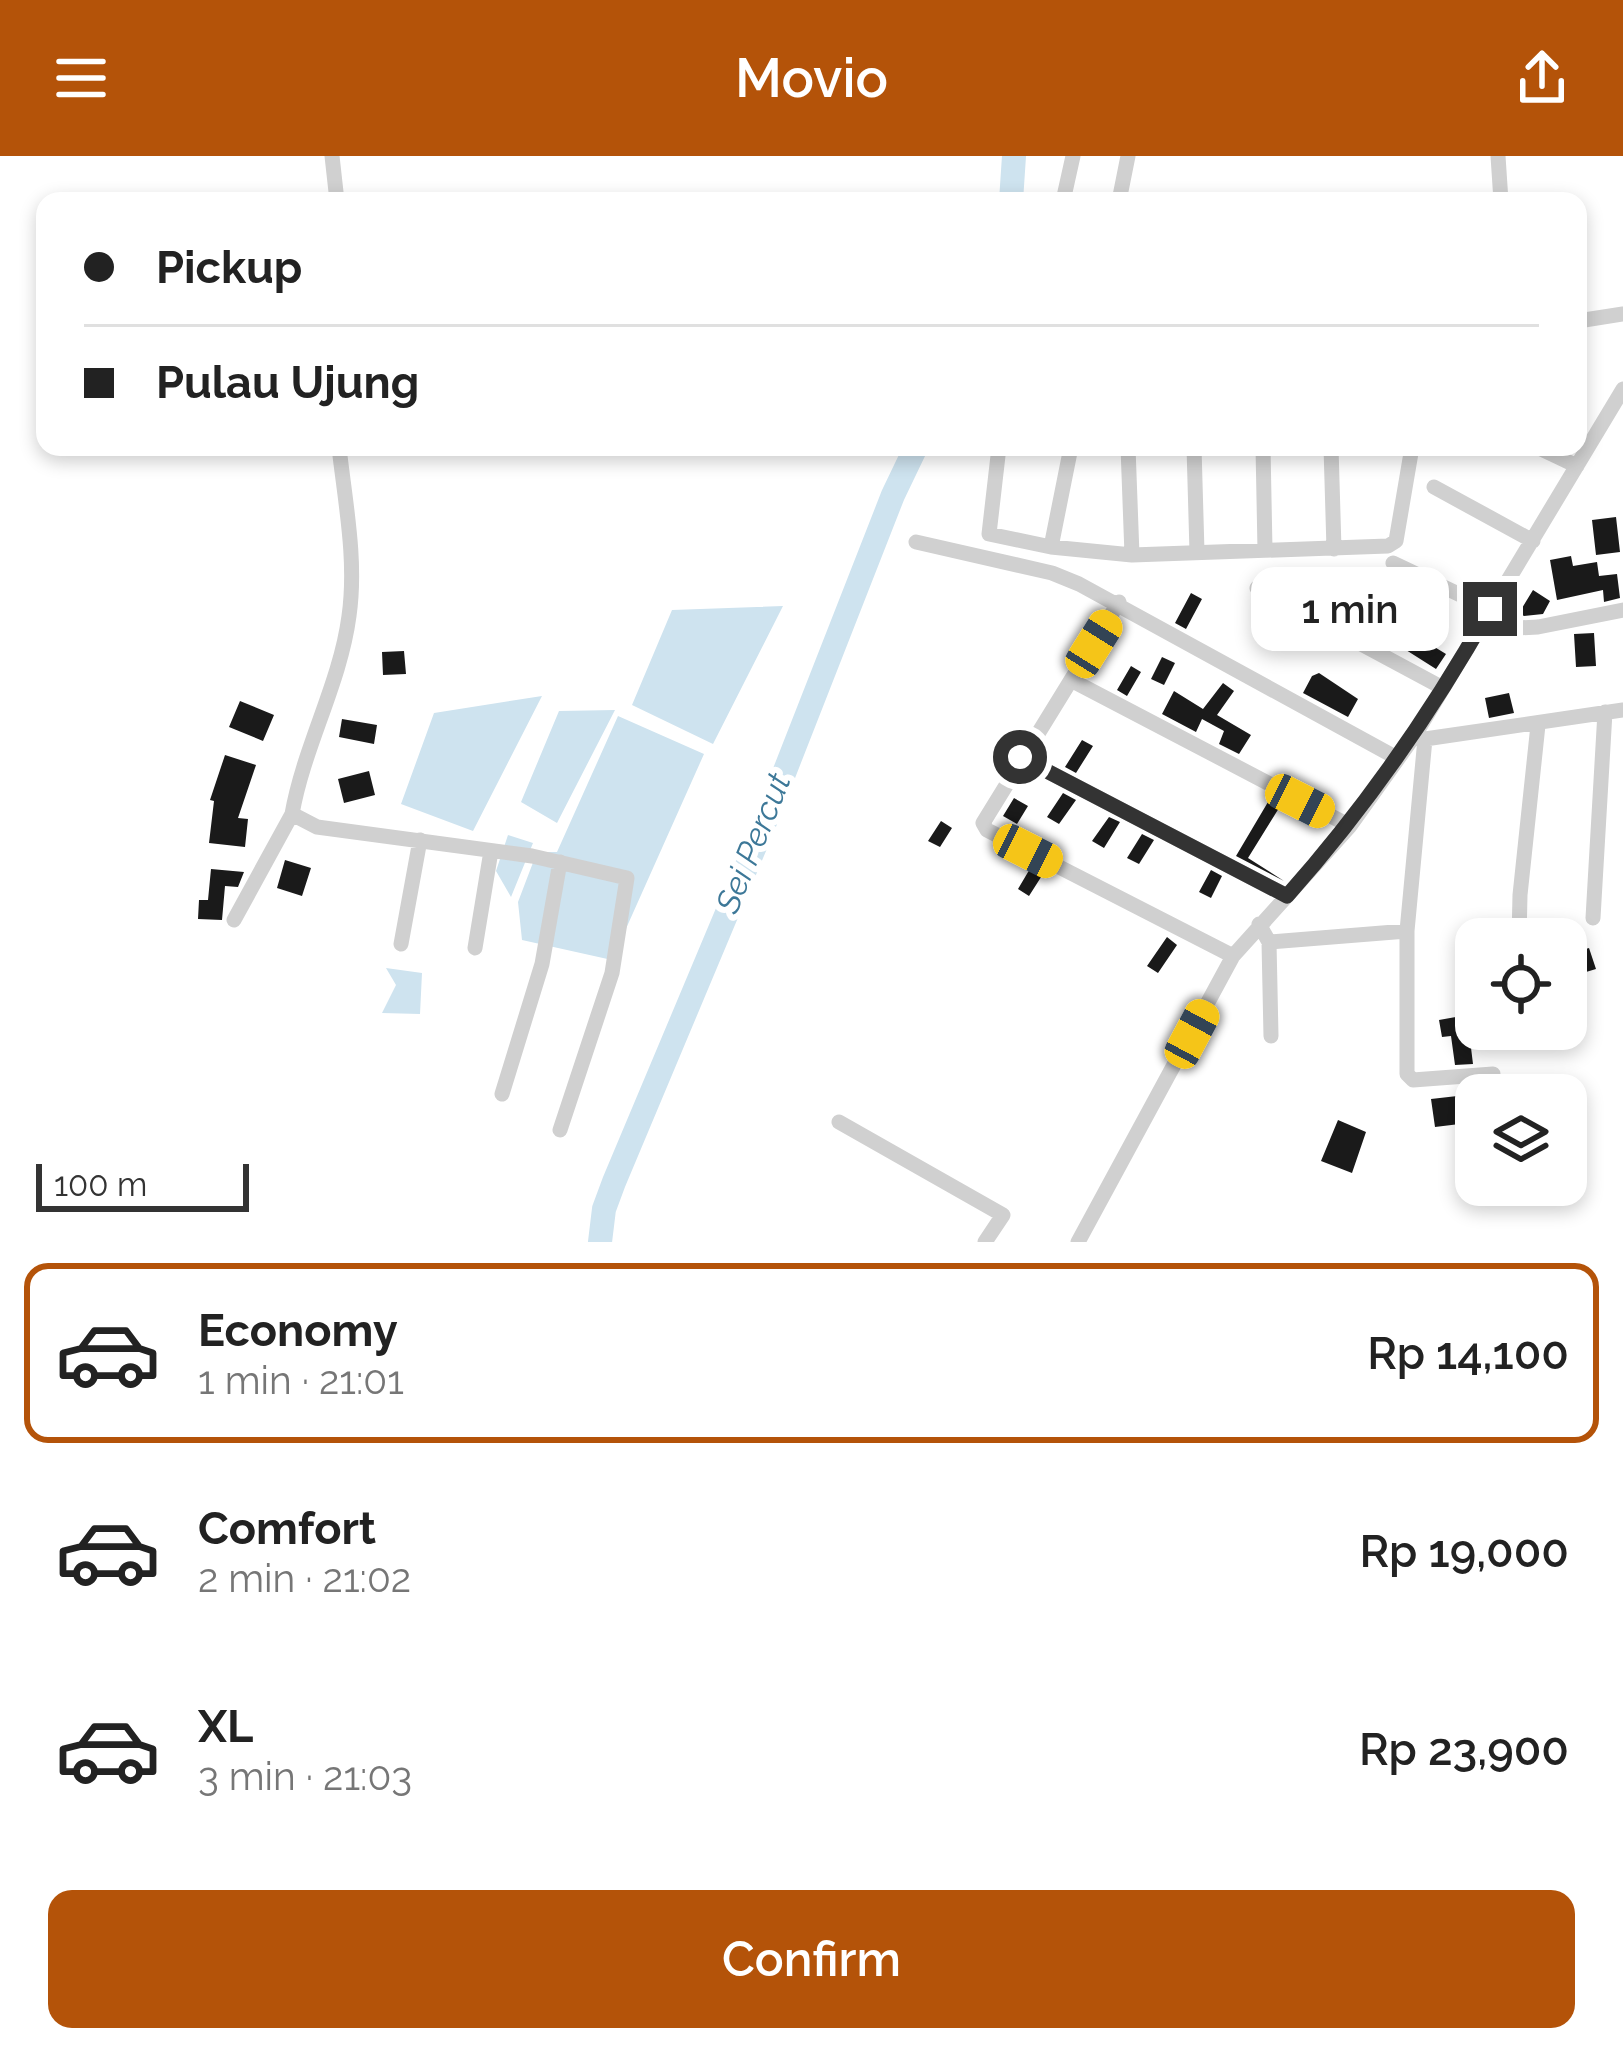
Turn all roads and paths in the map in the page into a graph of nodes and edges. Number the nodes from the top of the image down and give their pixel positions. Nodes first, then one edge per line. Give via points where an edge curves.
1 (332, 156) edge
2 (1073, 156) edge
3 (1128, 156) edge
4 (1498, 156) edge
5 (336, 192) edge
6 (1066, 192) edge
7 (1121, 192) edge
8 (1500, 192) edge
9 (1623, 314) edge
10 (1587, 320) edge
11 (1623, 389) edge
12 (1587, 449) edge
13 (340, 456) edge
14 (999, 456) edge
15 (1069, 456) edge
16 (1128, 456) edge
17 (1195, 456) edge
18 (1263, 456) edge
19 (1331, 456) edge
20 (1410, 456) edge
21 (1556, 456) edge
22 (1583, 456) edge
23 (1577, 466) junction
24 (1434, 487) dead end
25 (1533, 541) junction
26 (916, 542) dead end
27 (1051, 548) junction
28 (1334, 549) junction
29 (1265, 550) junction
30 (1198, 552) junction
31 (1132, 555) junction
32 (1394, 563) dead end
33 (1257, 588) dead end
34 (1119, 602) junction
35 (1490, 609) junction
36 (1623, 610) edge
37 (1478, 630) junction
38 (1071, 680) junction
39 (1443, 688) junction
40 (1614, 711) edge
41 (1538, 725) junction
42 (1420, 737) junction
43 (1020, 757) junction
44 (1397, 758) junction
45 (292, 814) junction
46 (1350, 826) junction
47 (420, 840) junction
48 (491, 850) junction
49 (560, 862) junction
50 (1287, 896) junction
51 (1520, 918) edge
52 (1593, 918) dead end
53 (234, 920) dead end
54 (1259, 924) junction
55 (1407, 931) junction
56 (1270, 942) junction
57 (401, 944) dead end
58 (475, 948) dead end
59 (1233, 956) junction
60 (1271, 1036) dead end
61 (1455, 1077) edge
62 (502, 1094) dead end
63 (839, 1122) dead end
64 (560, 1130) dead end
65 (985, 1242) edge
66 (1078, 1242) edge

1 - 5 street
2 - 6 street
3 - 7 street
4 - 8 street
9 - 10 street
11 - 12 street
13 - 45 street via 349,617
14 - 27 street via 989,534
15 - 27 street
16 - 31 street
17 - 30 street
18 - 29 street
19 - 28 street
20 - 28 street via 1396,541
21 - 23 street
22 - 23 street
23 - 25 street
24 - 25 street
25 - 35 street
26 - 34 street via 1052,573
27 - 31 street
28 - 29 street
29 - 30 street
30 - 31 street
32 - 35 street
33 - 39 street
34 - 38 street
34 - 44 street
35 - 37 street
36 - 37 street
37 - 39 street
38 - 43 street
38 - 46 street
39 - 42 street
40 - 41 street
40 - 52 street
41 - 42 street
41 - 51 street
42 - 44 street
42 - 55 street
43 - 50 street
43 - 59 street via 983,818 987,830
44 - 46 street
45 - 47 street via 317,827
45 - 53 street
46 - 50 street
47 - 48 street
47 - 57 street
48 - 49 street
48 - 58 street
49 - 62 street via 542,964
49 - 64 street via 627,878 612,973
50 - 54 street
54 - 56 street
54 - 59 street
55 - 56 street
55 - 61 street via 1408,1076
56 - 60 street
59 - 66 street
63 - 65 street via 1003,1215

